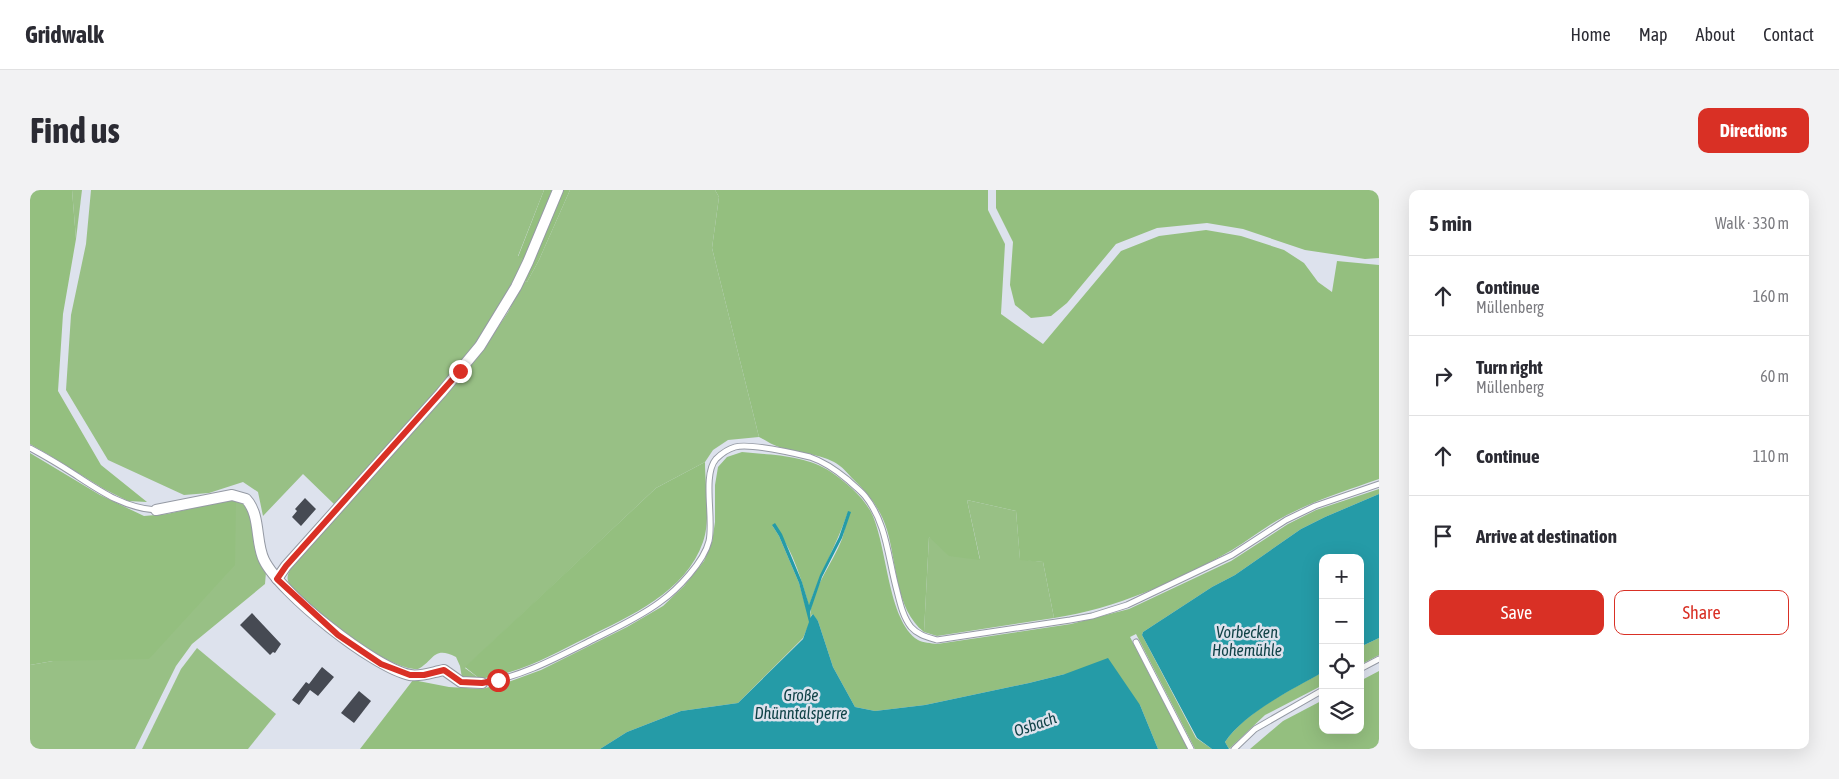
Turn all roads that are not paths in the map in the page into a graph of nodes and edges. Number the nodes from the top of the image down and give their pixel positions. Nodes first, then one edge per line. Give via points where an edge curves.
1 (558, 190) edge
2 (30, 448) edge
3 (1379, 484) edge
4 (156, 510) joint
5 (277, 579) junction
6 (1136, 642) dead end
7 (1379, 659) edge
8 (1364, 667) edge
9 (482, 683) joint
10 (1319, 692) edge
11 (1191, 749) edge
12 (1234, 749) edge

1 - 5 street via 516,287 480,346
2 - 4 lane via 127,505
3 - 9 lane via 1315,506 1286,520 1232,555 1127,605 1092,616 937,640 922,636 910,626 903,613 883,530 864,495 833,467 809,457 759,447 736,447 715,460 710,471 709,542 701,559 681,584 660,602 626,623 539,666
4 - 5 street via 232,495 246,499 253,511 263,559
5 - 9 street via 338,635 381,664 410,675 444,670 461,682
6 - 11 lane
7 - 8 lane
10 - 12 lane via 1255,729

